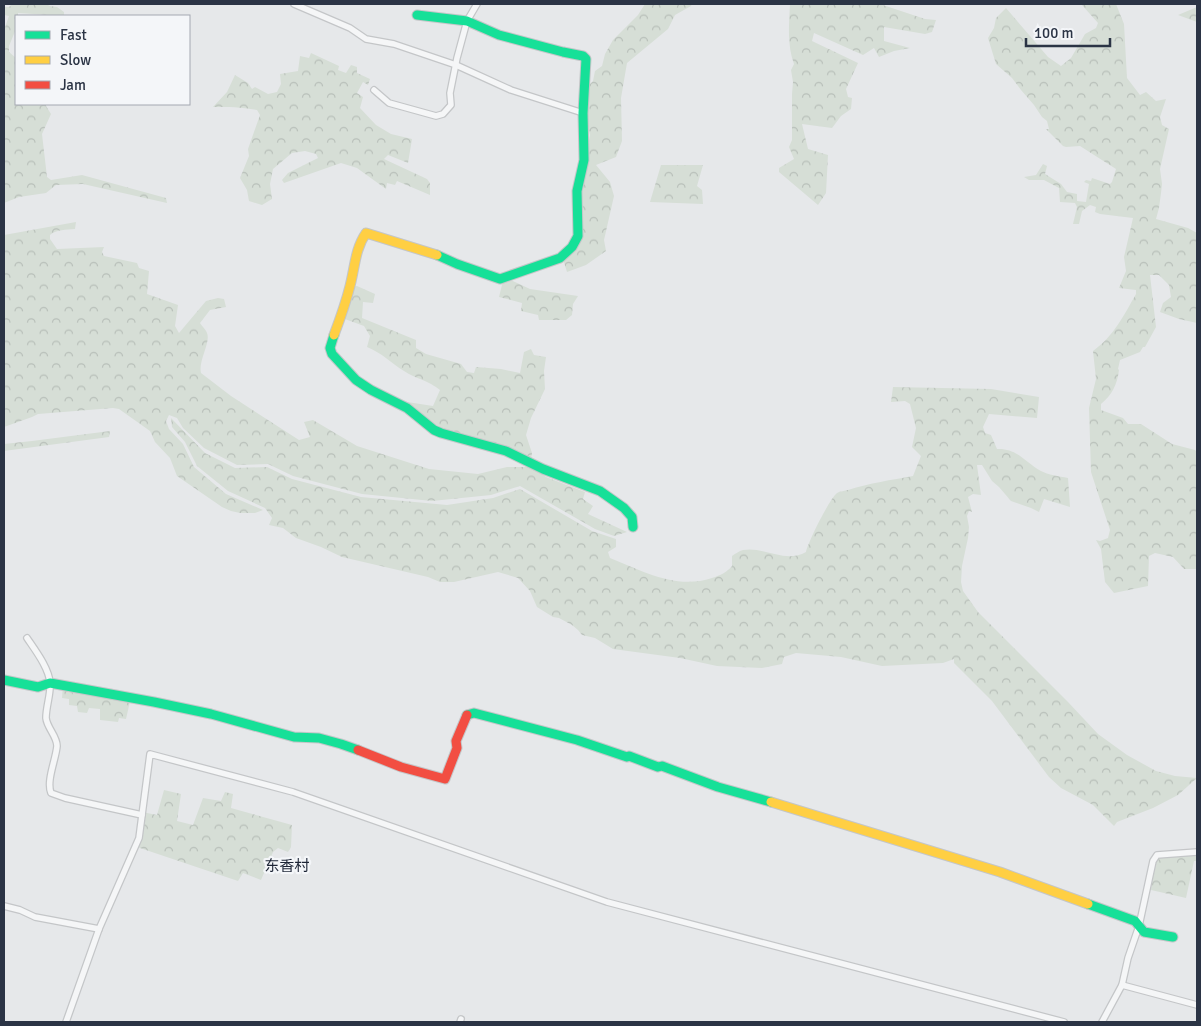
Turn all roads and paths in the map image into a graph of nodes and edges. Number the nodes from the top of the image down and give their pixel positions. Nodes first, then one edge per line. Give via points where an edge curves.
1 (294, 4) edge
2 (477, 4) edge
3 (417, 15) dead end
4 (467, 21) junction
5 (456, 65) junction
6 (374, 90) dead end
7 (583, 113) junction
8 (632, 527) dead end
9 (27, 638) dead end
10 (4, 680) edge
11 (50, 682) junction
12 (142, 815) junction
13 (1197, 852) edge
14 (4, 906) edge
15 (1139, 926) junction
16 (99, 929) junction
17 (1174, 937) dead end
18 (1122, 985) junction
19 (1197, 1005) edge
20 (66, 1022) edge
21 (1064, 1022) edge
22 (1102, 1022) edge

1 - 5 street via 350,28 366,39 394,44
2 - 4 street
3 - 4 street
4 - 5 street
4 - 7 street via 499,35 583,56 586,59
5 - 6 street via 451,105 443,114 436,116 389,103
5 - 7 street via 511,90
7 - 8 street via 584,160 577,191 578,236 572,248 560,258 500,279 366,233 356,252 350,285 330,348 356,380 408,408 434,430 506,451 600,491 624,508 632,517
9 - 11 street via 43,662
10 - 11 street via 38,687
11 - 12 street via 46,719 57,744 51,792
11 - 15 street via 201,712 294,737 319,738 401,768 445,779 466,714 474,713 577,740 718,787 1000,872
12 - 16 street via 139,838
12 - 21 street via 150,754 293,792 607,902
13 - 15 street via 1157,855
14 - 16 street via 35,917
15 - 17 street via 1144,932
15 - 18 street
16 - 20 street
18 - 19 street
18 - 22 street

